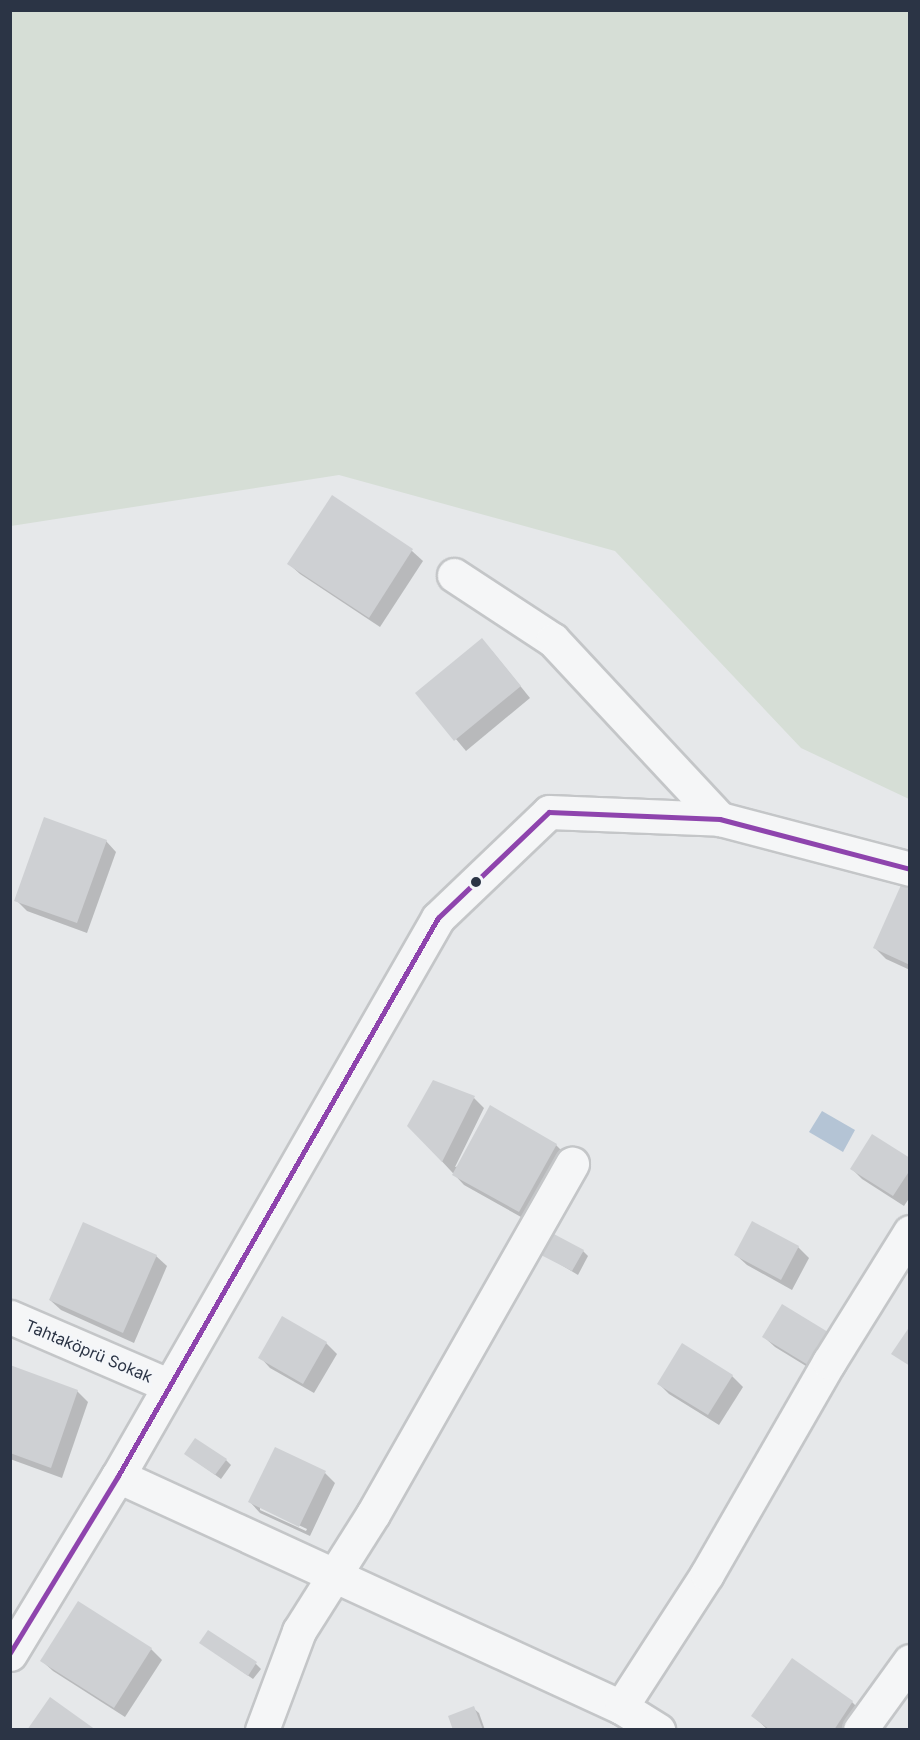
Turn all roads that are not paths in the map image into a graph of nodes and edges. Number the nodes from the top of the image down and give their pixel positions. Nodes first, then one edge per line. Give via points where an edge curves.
1 (454, 574) dead end
2 (720, 819) junction
3 (909, 869) edge
4 (572, 1164) dead end
5 (909, 1232) edge
6 (10, 1317) edge
7 (168, 1384) junction
8 (118, 1476) junction
9 (334, 1575) junction
10 (10, 1654) edge
11 (909, 1661) edge
12 (621, 1707) junction
13 (262, 1730) edge
14 (658, 1730) edge
15 (860, 1730) edge

1 - 2 street via 553,640
2 - 3 street
2 - 7 street via 549,812 438,918
4 - 9 street via 373,1514
5 - 12 street via 707,1574
6 - 7 street, Tahtaköprü Sokak
7 - 8 street
8 - 9 street
8 - 10 street
9 - 12 street
9 - 13 street via 299,1631
11 - 15 street
12 - 14 street

